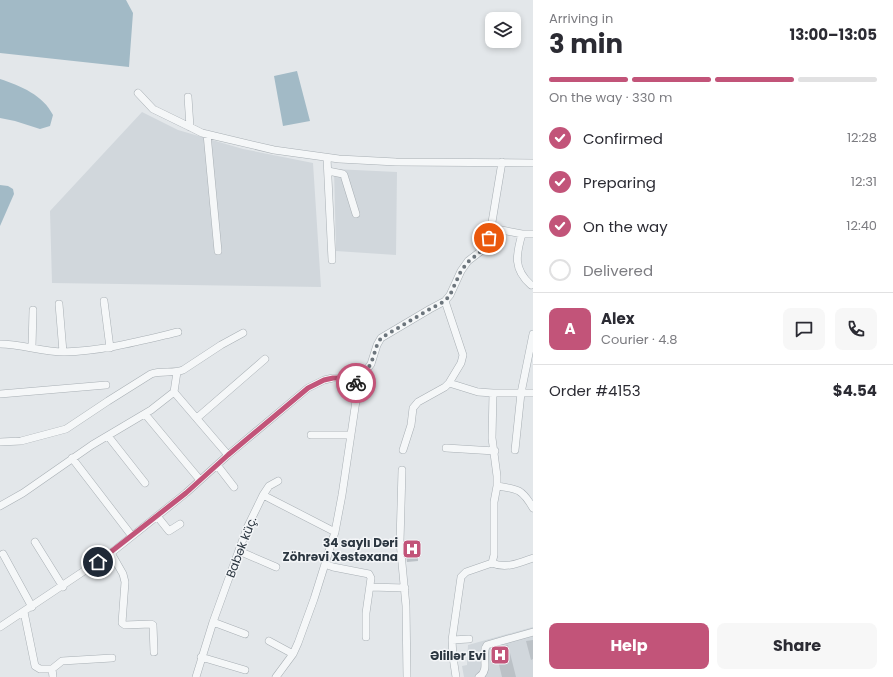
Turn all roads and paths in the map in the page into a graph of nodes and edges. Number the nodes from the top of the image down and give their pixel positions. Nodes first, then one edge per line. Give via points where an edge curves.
1 (138, 93) dead end
2 (188, 97) dead end
3 (190, 127) junction
4 (208, 134) junction
5 (327, 158) junction
6 (502, 162) junction
7 (533, 162) edge
8 (328, 171) junction
9 (356, 214) dead end
10 (491, 228) junction
11 (522, 234) junction
12 (533, 234) edge
13 (218, 251) dead end
14 (332, 260) dead end
15 (531, 285) dead end
16 (104, 301) dead end
17 (445, 301) junction
18 (59, 304) dead end
19 (33, 310) dead end
20 (178, 332) dead end
21 (243, 333) dead end
22 (533, 334) edge
23 (0, 344) edge
24 (32, 347) junction
25 (110, 348) junction
26 (63, 352) junction
27 (265, 359) dead end
28 (177, 372) junction
29 (356, 383) junction
30 (449, 383) junction
31 (106, 385) dead end
32 (174, 392) junction
33 (493, 393) junction
34 (521, 393) junction
35 (533, 393) edge
36 (0, 394) edge
37 (145, 414) junction
38 (197, 418) junction
39 (311, 435) dead end
40 (108, 436) junction
41 (351, 436) junction
42 (0, 442) edge
43 (446, 448) dead end
44 (403, 450) dead end
45 (515, 450) dead end
46 (495, 451) junction
47 (228, 455) junction
48 (72, 458) junction
49 (217, 465) junction
50 (402, 470) dead end
51 (200, 480) junction
52 (278, 481) dead end
53 (145, 482) dead end
54 (497, 486) junction
55 (234, 488) dead end
56 (263, 495) junction
57 (530, 498) edge
58 (0, 506) edge
59 (533, 508) edge
60 (157, 516) junction
61 (180, 524) dead end
62 (335, 532) junction
63 (132, 536) junction
64 (35, 542) dead end
65 (239, 550) junction
66 (111, 553) junction
67 (2, 554) dead end
68 (533, 558) edge
69 (492, 563) junction
70 (325, 564) junction
71 (276, 567) dead end
72 (370, 586) junction
73 (63, 587) junction
74 (405, 588) junction
75 (32, 607) junction
76 (24, 612) junction
77 (213, 622) junction
78 (0, 627) edge
79 (533, 632) edge
80 (245, 634) dead end
81 (366, 637) dead end
82 (469, 639) dead end
83 (452, 640) junction
84 (269, 641) dead end
85 (154, 652) dead end
86 (293, 654) junction
87 (201, 657) junction
88 (112, 658) dead end
89 (52, 669) junction
90 (245, 670) dead end
91 (53, 677) edge
92 (196, 677) edge
93 (276, 677) edge
94 (407, 677) edge
95 (456, 677) edge
96 (479, 677) edge

1 - 3 street via 153,109
2 - 3 street
3 - 4 street
4 - 5 street via 274,150
4 - 13 street
5 - 6 street via 396,162
5 - 8 street
6 - 7 street
6 - 10 street
8 - 9 street via 344,175
8 - 14 street
10 - 11 street
10 - 17 street via 485,246 461,271
11 - 12 street
11 - 15 street via 517,260 523,276
16 - 25 street
17 - 29 street via 381,338 371,364
17 - 30 street via 463,355
18 - 26 street
19 - 24 street
20 - 25 street
21 - 28 street
22 - 34 street
23 - 24 street
24 - 26 street
25 - 26 street
27 - 38 street
28 - 32 street
28 - 42 street via 152,374 66,429 21,441
29 - 41 street via 357,394
29 - 47 street via 343,378 317,382
30 - 33 street via 478,392
30 - 44 street via 418,402 413,408
31 - 36 street
32 - 37 street
32 - 38 street
33 - 34 street
33 - 46 street via 492,438
34 - 35 street
34 - 45 street
37 - 40 street
37 - 51 street
38 - 47 street
39 - 41 street
40 - 48 street
40 - 53 street
41 - 62 street
43 - 46 street
46 - 54 street
47 - 49 street
48 - 58 street via 24,493
48 - 63 street
49 - 51 street
49 - 55 street
50 - 74 street via 400,542
51 - 60 street
52 - 56 street
54 - 57 street via 514,488
54 - 69 street
56 - 62 street
56 - 65 street, Babək küç.
57 - 59 street
60 - 61 street via 169,531
60 - 63 street
62 - 70 street
63 - 66 street
64 - 73 street
65 - 71 street
65 - 77 street, Babək küç.
66 - 73 street
66 - 85 street via 124,574 122,623 153,625
67 - 75 street
68 - 69 street via 504,566
69 - 83 street via 466,572 462,577
70 - 72 street via 369,574
70 - 86 street
72 - 74 street
72 - 81 street
73 - 75 street
74 - 94 street
75 - 76 street
76 - 78 street
76 - 89 street via 35,666 40,669
77 - 80 street
77 - 87 street, Babək küç.
79 - 96 street via 487,645 484,648 485,671
82 - 83 street
83 - 95 street
84 - 86 street
86 - 93 street
87 - 90 street
87 - 92 street, Babək küç.
88 - 89 street via 62,661
89 - 91 street

